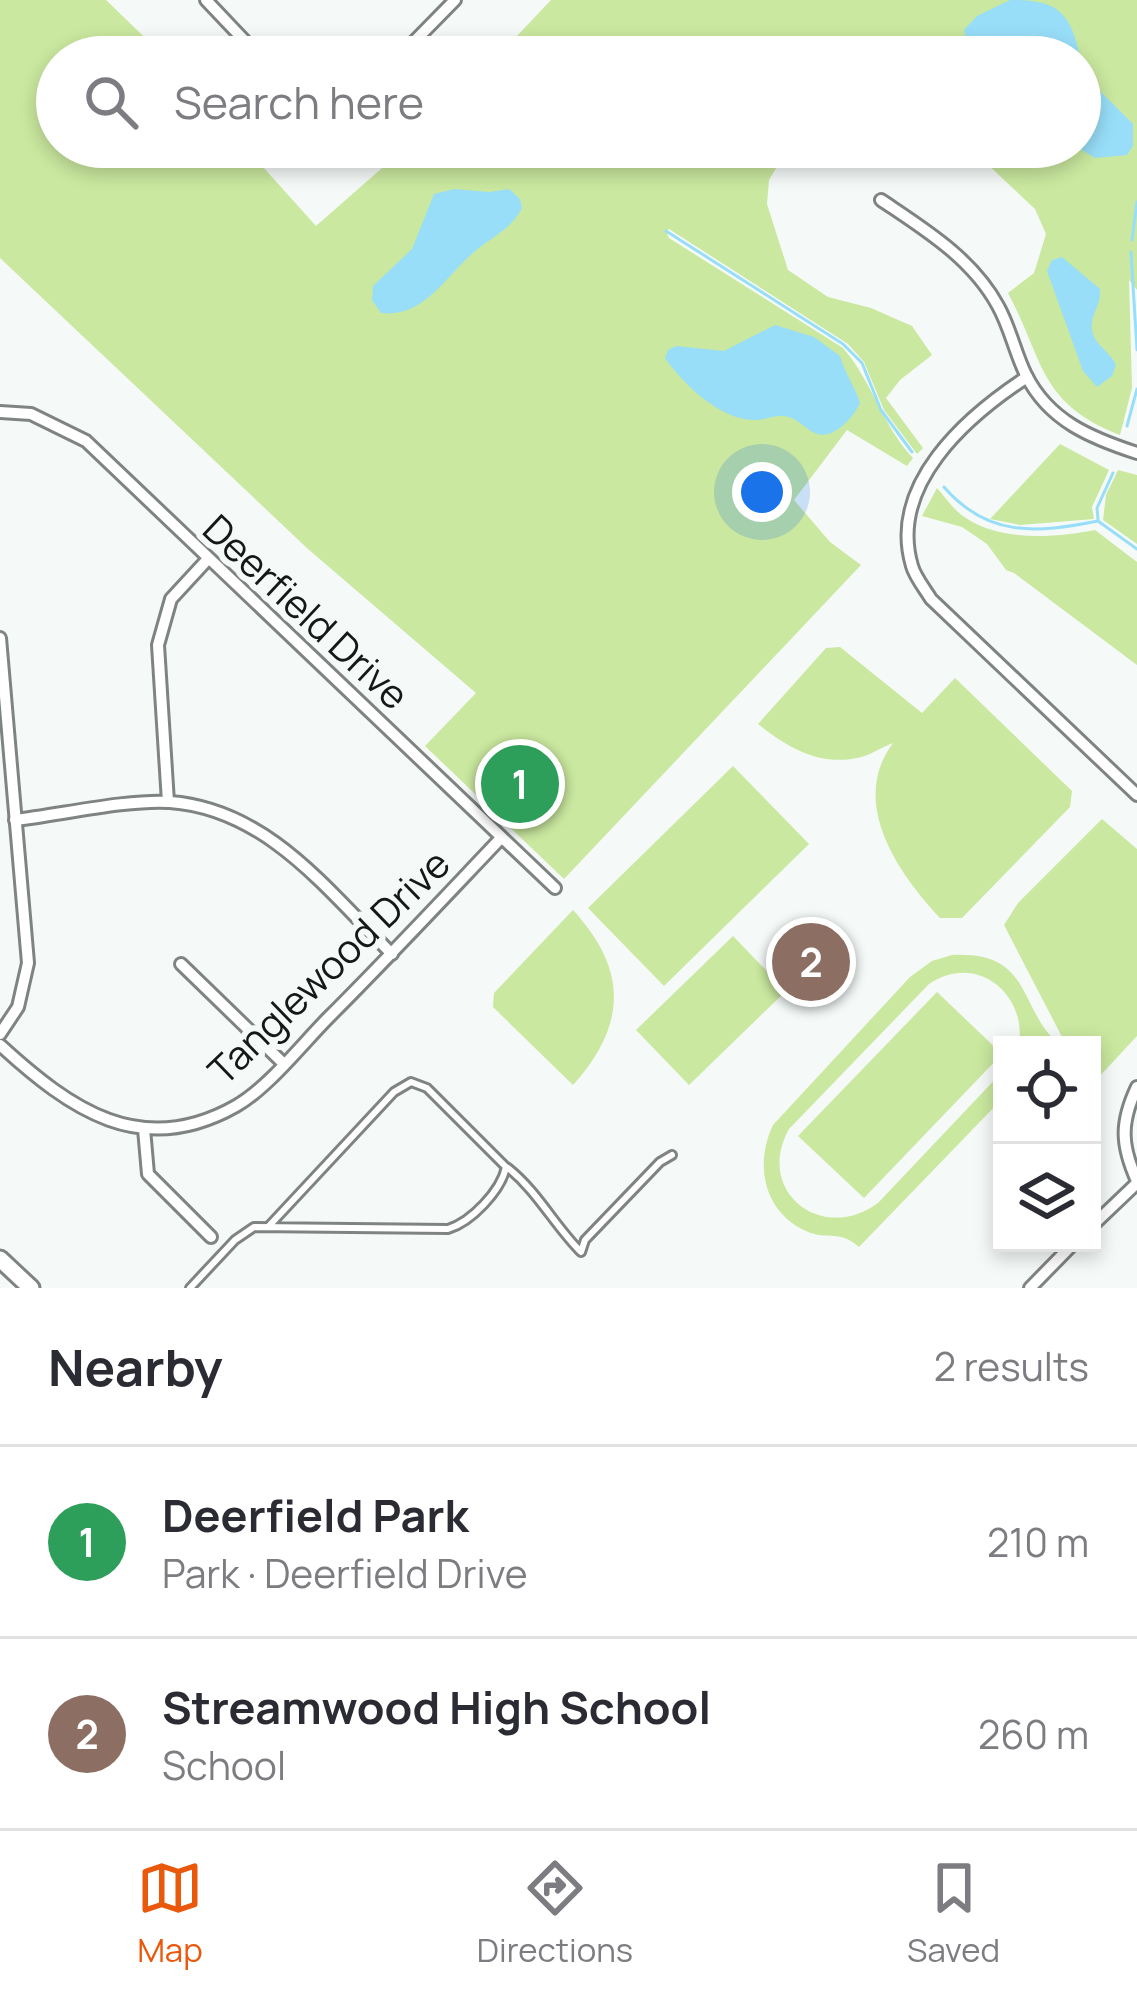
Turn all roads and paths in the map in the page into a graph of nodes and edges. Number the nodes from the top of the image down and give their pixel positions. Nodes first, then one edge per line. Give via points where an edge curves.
1 (206, 0) edge
2 (455, 0) edge
3 (240, 36) edge
4 (420, 36) edge
5 (881, 200) dead end
6 (1027, 377) junction
7 (0, 412) edge
8 (1137, 453) edge
9 (207, 560) junction
10 (0, 638) edge
11 (1137, 795) edge
12 (168, 802) junction
13 (15, 820) junction
14 (501, 838) junction
15 (555, 888) dead end
16 (392, 953) junction
17 (181, 964) dead end
18 (0, 1034) edge
19 (0, 1045) edge
20 (283, 1063) junction
21 (1137, 1087) edge
22 (144, 1129) junction
23 (672, 1155) dead end
24 (506, 1167) junction
25 (1137, 1182) edge
26 (1101, 1217) edge
27 (268, 1227) junction
28 (212, 1237) dead end
29 (1065, 1252) edge
30 (0, 1259) edge
31 (31, 1288) edge
32 (190, 1288) edge
33 (1030, 1288) edge

1 - 3 street
2 - 4 street
5 - 6 street via 950,247 997,304
6 - 8 street via 1069,424
6 - 11 street via 993,399 921,476 908,517 912,567 931,599
7 - 9 street, Deerfield Drive via 32,414 86,441
9 - 12 street via 171,599 158,644
9 - 14 street, Deerfield Drive
10 - 13 street
12 - 13 street
12 - 16 street via 224,812 275,839
13 - 18 street via 28,963 18,1007
14 - 15 street, Deerfield Drive
14 - 16 street, Tanglewood Drive
16 - 20 street, Tanglewood Drive
17 - 20 street
19 - 22 street, Tanglewood Drive via 50,1091
20 - 22 street, Tanglewood Drive via 240,1104 195,1125
21 - 25 street via 1122,1122
22 - 28 street via 148,1174
23 - 24 lane via 581,1252 531,1186
24 - 27 lane via 500,1184 448,1229
24 - 27 lane via 428,1088 411,1082
25 - 26 street
27 - 32 lane via 243,1232
29 - 33 street
30 - 31 main road

